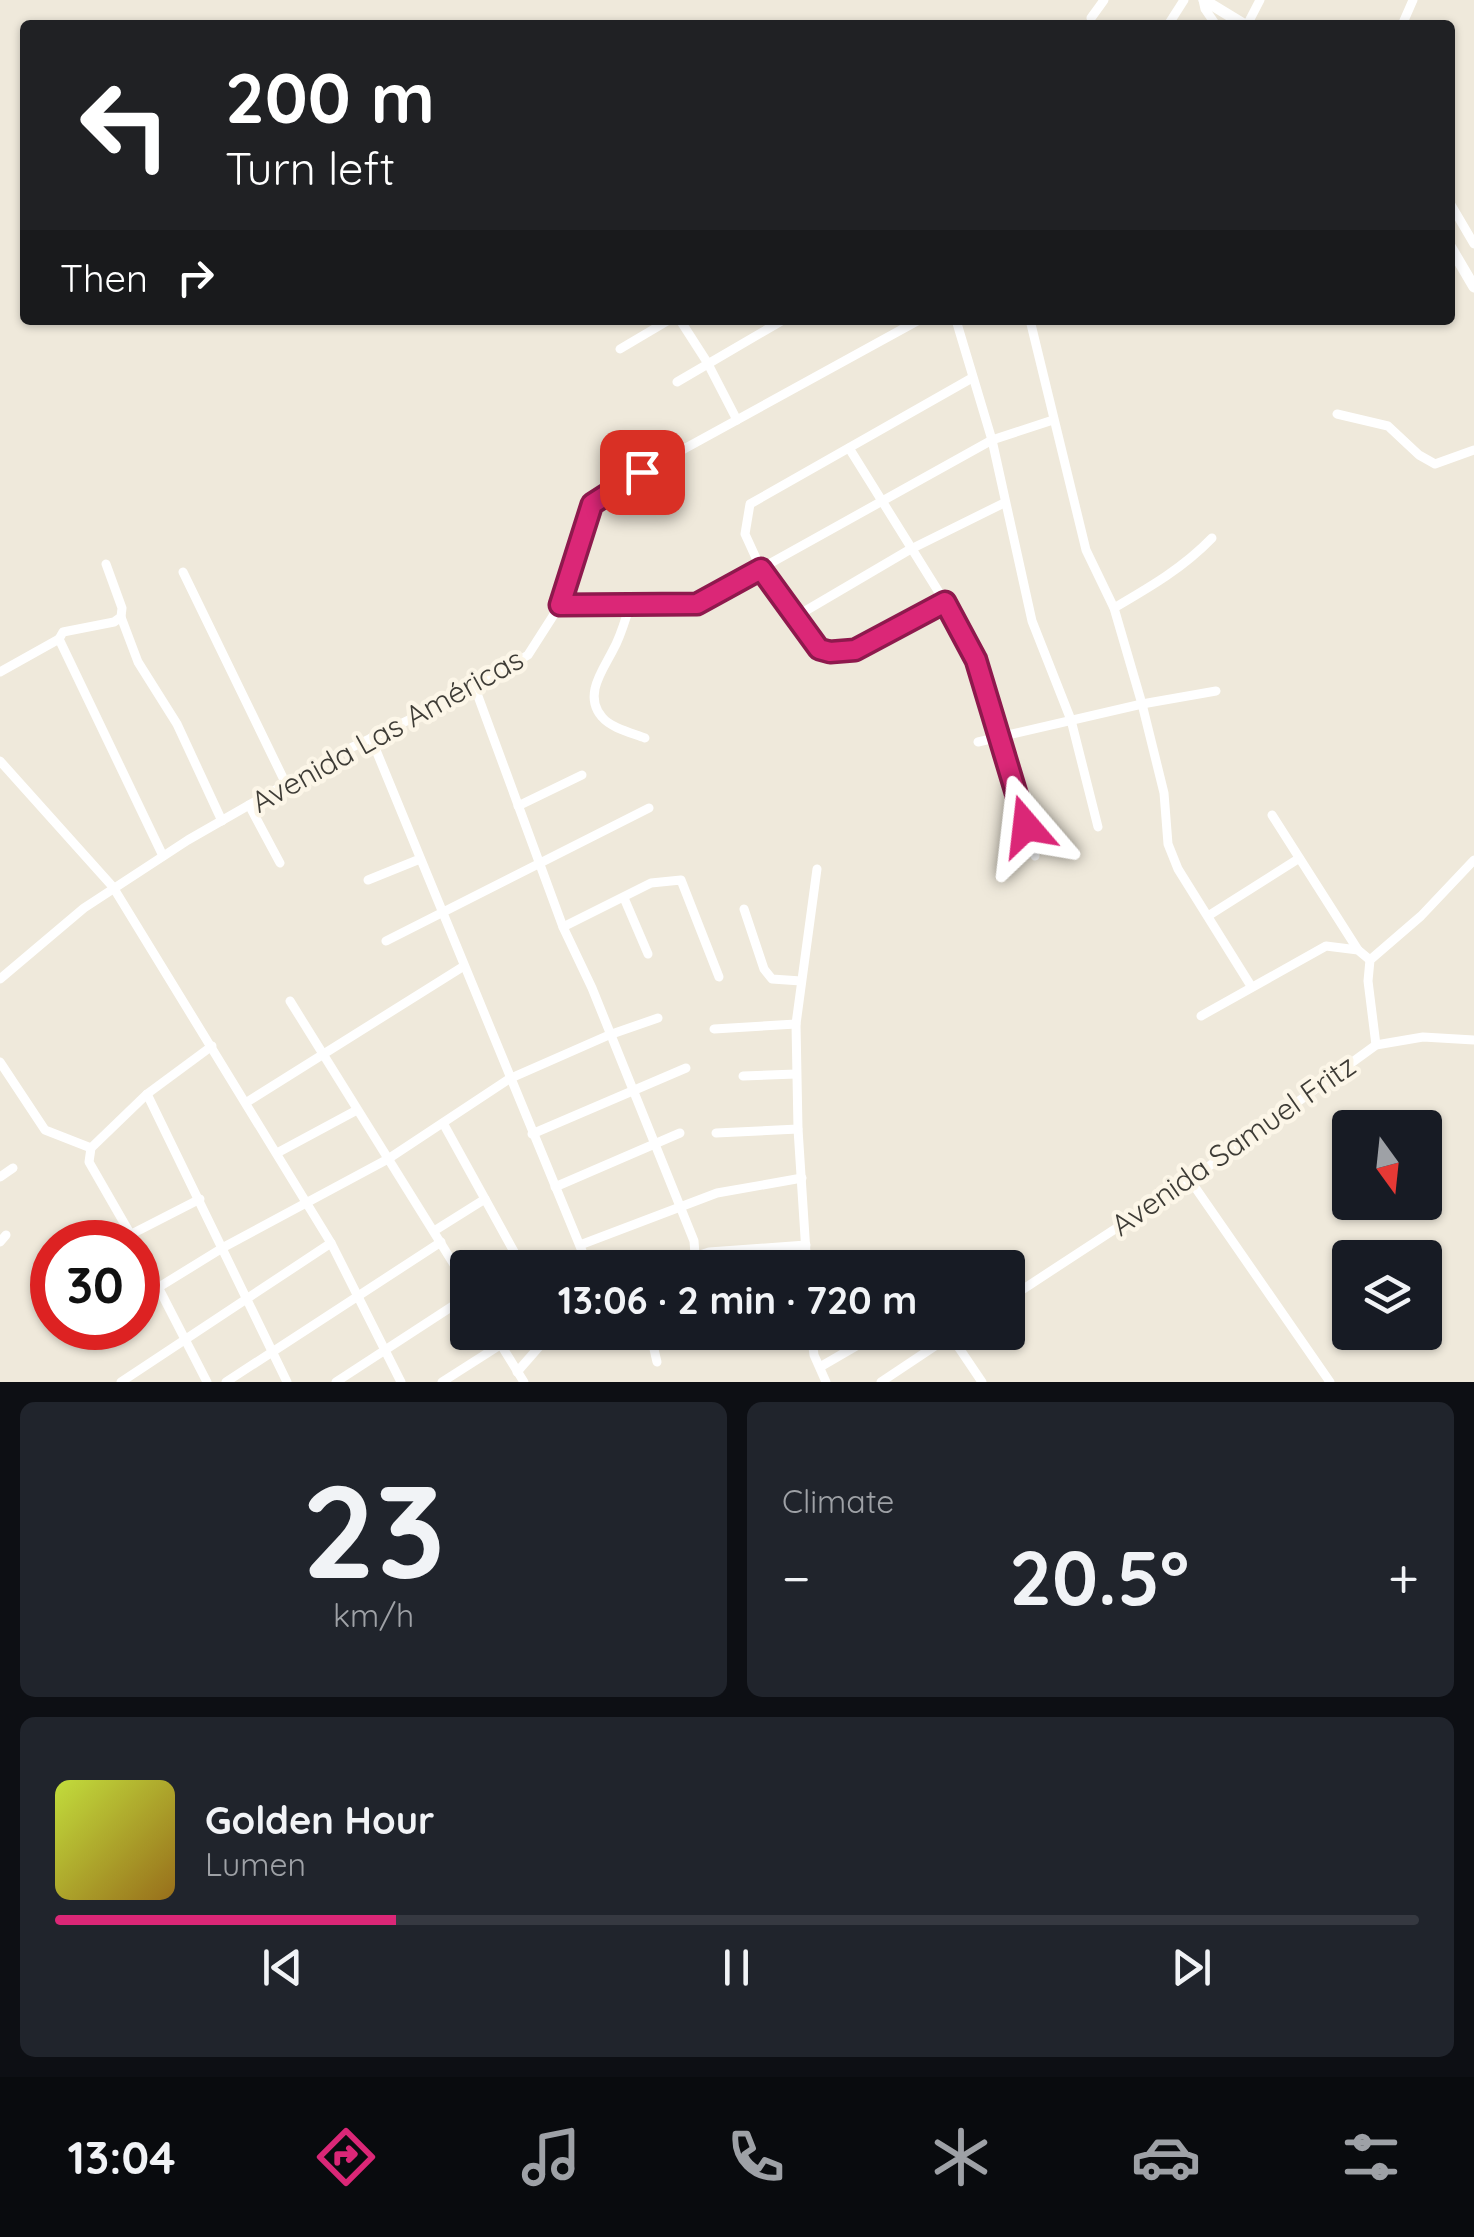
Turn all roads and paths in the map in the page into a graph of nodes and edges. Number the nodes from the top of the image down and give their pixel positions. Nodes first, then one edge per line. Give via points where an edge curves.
1 (1104, 0) edge
2 (1203, 0) edge
3 (1091, 18) dead end
4 (1237, 20) edge
5 (1455, 212) edge
6 (1474, 244) edge
7 (1455, 254) edge
8 (1472, 281) edge
9 (661, 325) edge
10 (683, 325) edge
11 (774, 325) edge
12 (911, 325) edge
13 (957, 325) edge
14 (1031, 325) edge
15 (620, 349) dead end
16 (708, 362) junction
17 (972, 378) junction
18 (677, 382) dead end
19 (1337, 414) dead end
20 (737, 420) junction
21 (1052, 420) junction
22 (992, 440) junction
23 (848, 448) junction
24 (1474, 450) edge
25 (881, 502) junction
26 (1004, 503) junction
27 (1212, 538) dead end
28 (910, 550) junction
29 (106, 564) dead end
30 (761, 569) junction
31 (183, 572) dead end
32 (945, 602) junction
33 (560, 605) junction
34 (630, 605) junction
35 (1114, 608) junction
36 (121, 617) junction
37 (795, 617) junction
38 (59, 639) junction
39 (0, 672) edge
40 (475, 688) junction
41 (1216, 691) dead end
42 (1142, 704) junction
43 (1070, 720) junction
44 (999, 737) junction
45 (370, 738) junction
46 (645, 738) dead end
47 (978, 742) dead end
48 (0, 761) edge
49 (582, 775) dead end
50 (286, 784) junction
51 (249, 805) junction
52 (518, 806) junction
53 (649, 808) dead end
54 (1272, 815) dead end
55 (222, 822) junction
56 (1098, 827) dead end
57 (163, 856) junction
58 (1035, 856) dead end
59 (420, 859) junction
60 (1298, 859) junction
61 (1474, 860) edge
62 (280, 863) dead end
63 (540, 863) junction
64 (817, 869) dead end
65 (368, 880) dead end
66 (114, 887) junction
67 (624, 898) junction
68 (744, 910) dead end
69 (442, 911) junction
70 (1208, 916) junction
71 (563, 927) junction
72 (386, 941) dead end
73 (1358, 950) junction
74 (648, 954) dead end
75 (1370, 960) junction
76 (464, 966) junction
77 (719, 978) dead end
78 (0, 979) edge
79 (801, 981) junction
80 (1251, 986) junction
81 (290, 1001) dead end
82 (1201, 1016) dead end
83 (658, 1018) dead end
84 (796, 1024) junction
85 (714, 1028) dead end
86 (609, 1035) junction
87 (1474, 1040) edge
88 (1376, 1045) junction
89 (212, 1046) junction
90 (323, 1054) junction
91 (0, 1062) edge
92 (686, 1068) dead end
93 (796, 1074) junction
94 (743, 1076) dead end
95 (509, 1079) junction
96 (632, 1091) junction
97 (147, 1094) junction
98 (247, 1102) junction
99 (357, 1110) junction
100 (443, 1123) junction
101 (798, 1129) junction
102 (680, 1133) dead end
103 (716, 1133) dead end
104 (532, 1134) junction
105 (654, 1144) junction
106 (90, 1148) junction
107 (277, 1152) junction
108 (388, 1159) junction
109 (13, 1168) dead end
110 (0, 1176) edge
111 (802, 1178) junction
112 (1190, 1180) junction
113 (555, 1187) junction
114 (485, 1199) junction
115 (200, 1200) junction
116 (308, 1203) junction
117 (678, 1206) junction
118 (122, 1220) edge
119 (160, 1225) edge
120 (434, 1231) junction
121 (441, 1242) junction
122 (332, 1243) junction
123 (580, 1245) junction
124 (806, 1245) junction
125 (224, 1246) junction
126 (513, 1250) edge
127 (582, 1250) edge
128 (694, 1250) edge
129 (745, 1250) edge
130 (806, 1250) edge
131 (450, 1257) edge
132 (160, 1285) edge
133 (160, 1288) edge
134 (1025, 1288) edge
135 (356, 1297) junction
136 (246, 1298) junction
137 (450, 1307) edge
138 (186, 1337) junction
139 (384, 1349) junction
140 (492, 1350) edge
141 (503, 1350) edge
142 (536, 1350) edge
143 (654, 1350) edge
144 (813, 1350) edge
145 (849, 1350) edge
146 (929, 1350) edge
147 (963, 1350) edge
148 (274, 1354) junction
149 (657, 1362) dead end
150 (820, 1367) junction
151 (517, 1372) junction
152 (121, 1382) edge
153 (208, 1382) edge
154 (226, 1382) edge
155 (288, 1382) edge
156 (336, 1382) edge
157 (401, 1382) edge
158 (442, 1382) edge
159 (524, 1382) edge
160 (826, 1382) edge
161 (881, 1382) edge
162 (982, 1382) edge
163 (1330, 1382) edge

1 - 3 street
2 - 4 main road
5 - 6 street
7 - 8 main road
9 - 15 street
10 - 16 street
11 - 16 street
12 - 20 street, Avenida Las Américas
13 - 17 street
14 - 21 street
16 - 18 street
16 - 20 street
17 - 22 street
17 - 23 street
19 - 24 street via 1388,426 1435,464
20 - 33 street, Avenida Las Américas via 592,504
21 - 22 street
21 - 35 street via 1086,550
22 - 25 street
22 - 26 street
23 - 25 street
23 - 30 street via 750,504 745,534
25 - 28 street
25 - 30 street
26 - 28 street
26 - 43 street via 1032,621
27 - 35 street via 1176,570
28 - 32 street
28 - 37 street
29 - 36 street
30 - 34 street via 697,604
30 - 37 street
31 - 50 street
32 - 37 street via 850,652 819,649
32 - 44 street via 976,660
33 - 34 street
33 - 40 street, Avenida Las Américas via 528,655
34 - 46 street via 599,674 595,703 602,717
35 - 42 street
36 - 38 street via 63,632
36 - 55 street
38 - 39 street
38 - 57 street
40 - 45 street, Avenida Las Américas
40 - 52 street
41 - 42 street
42 - 43 street
42 - 70 street via 1164,793 1168,844
43 - 44 street
43 - 56 street
44 - 47 street
44 - 58 street
45 - 50 street, Avenida Las Américas
45 - 59 street
48 - 66 street
49 - 52 street
50 - 51 street, Avenida Las Américas
51 - 55 street, Avenida Las Américas
51 - 62 street
52 - 63 street
53 - 63 street
54 - 60 street
55 - 57 street, Avenida Las Américas
57 - 66 street, Avenida Las Américas
59 - 65 street
59 - 69 street
60 - 70 street
60 - 73 street
61 - 75 street
63 - 69 street
63 - 71 street
64 - 79 street
66 - 78 street, Avenida Las Américas
66 - 89 street
67 - 71 street
67 - 74 street
67 - 77 street via 651,884 680,880
68 - 79 street via 772,979
69 - 72 street
69 - 76 street
70 - 80 street
71 - 86 street
73 - 75 street
73 - 80 street via 1326,946
75 - 88 street
76 - 90 street
76 - 95 street
79 - 84 street
80 - 82 street
81 - 90 street
83 - 86 street
84 - 85 street
84 - 93 street
86 - 95 street
86 - 96 street
87 - 88 street, Avenida Samuel Fritz via 1423,1037
88 - 112 street, Avenida Samuel Fritz
89 - 97 street
89 - 98 street
90 - 98 street
90 - 99 street
91 - 106 street via 45,1130
92 - 96 street
93 - 94 street
93 - 101 street
95 - 100 street
95 - 104 street
96 - 104 street
96 - 105 street
97 - 106 street
97 - 115 street
98 - 107 street
99 - 107 street
99 - 108 street
100 - 108 street
100 - 114 street
101 - 103 street
101 - 111 street
102 - 105 street
104 - 113 street
105 - 113 street
105 - 117 street
106 - 118 street via 90,1162
107 - 116 street
108 - 116 street
108 - 120 street
109 - 110 street
111 - 117 street
111 - 124 street
112 - 134 street, Avenida Samuel Fritz
112 - 163 street
113 - 123 street
114 - 120 street
114 - 126 street
115 - 119 street
115 - 125 street
116 - 122 street
116 - 125 street
117 - 123 street
117 - 128 street
120 - 121 street
121 - 131 street
121 - 135 street
122 - 135 street
122 - 136 street
123 - 127 street
124 - 129 street
124 - 130 street
125 - 132 street
125 - 136 street
133 - 138 street
135 - 139 street
135 - 148 street
136 - 138 street
136 - 148 street
137 - 139 street
138 - 152 street
138 - 153 street
139 - 156 street
139 - 157 street
140 - 158 street
141 - 151 street
142 - 151 street
143 - 149 street
144 - 150 street
145 - 150 street
146 - 161 street
147 - 162 street
148 - 154 street
148 - 155 street
150 - 160 street
151 - 159 street

